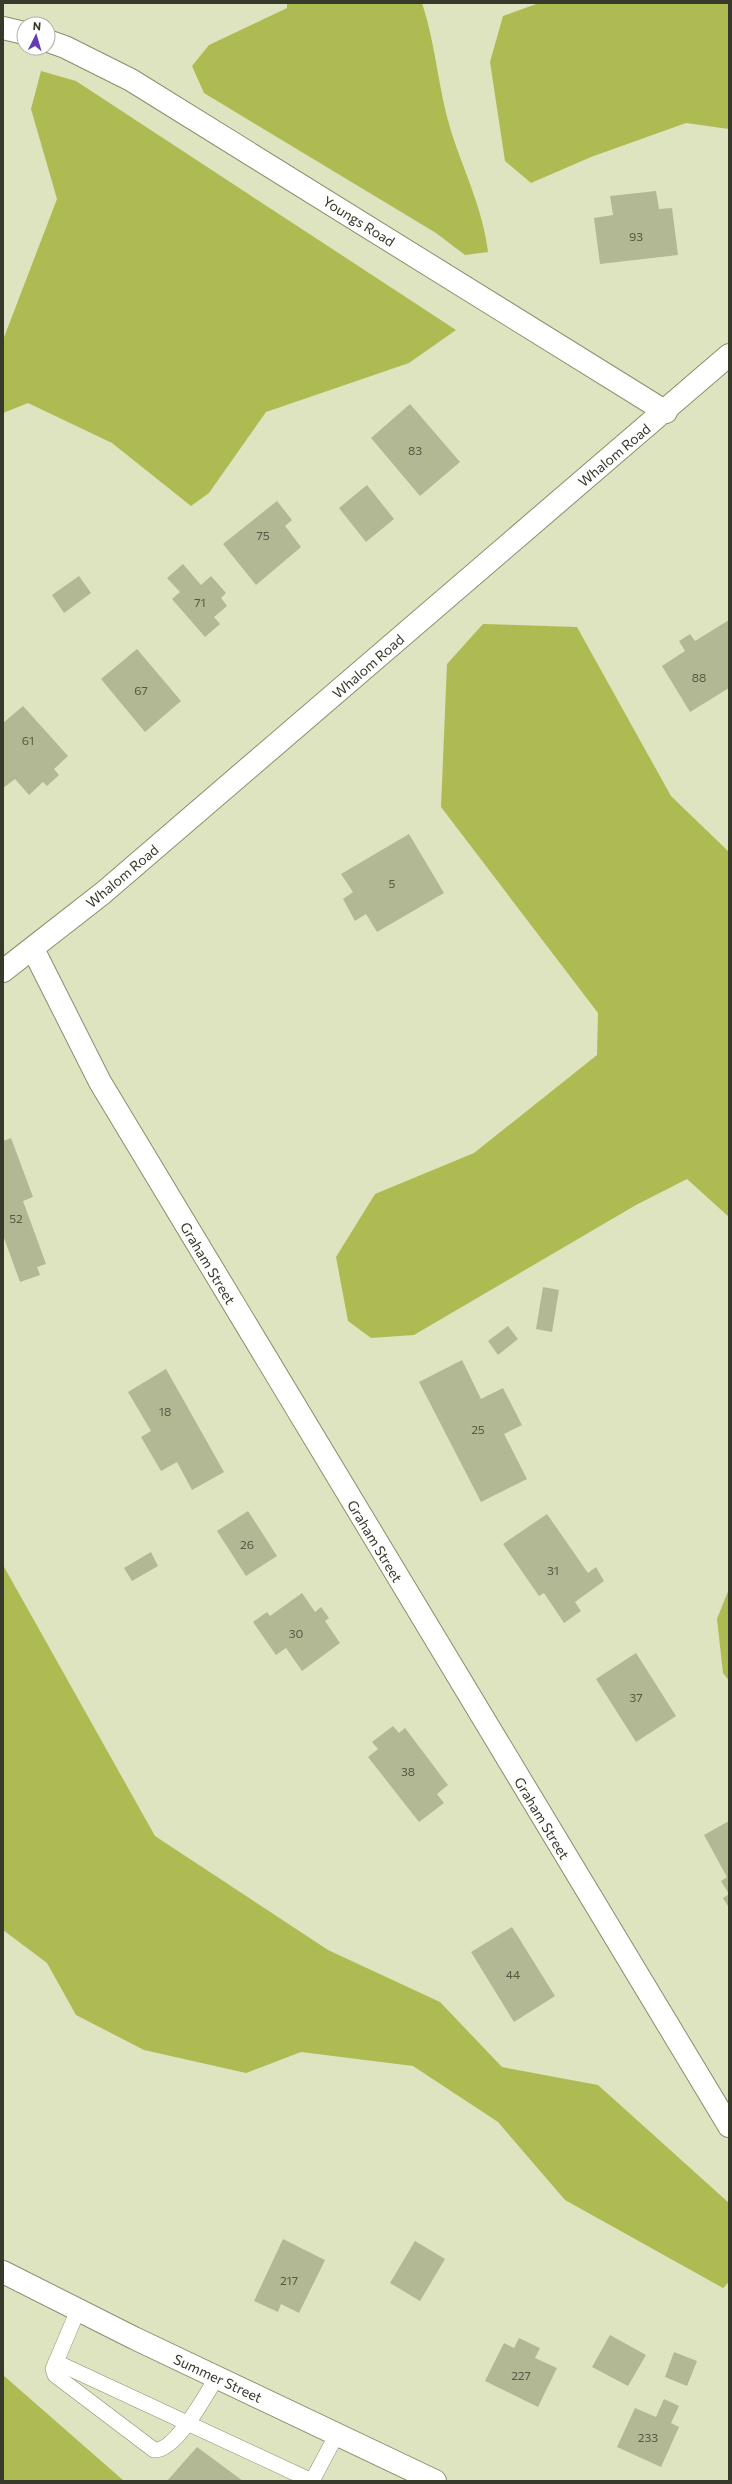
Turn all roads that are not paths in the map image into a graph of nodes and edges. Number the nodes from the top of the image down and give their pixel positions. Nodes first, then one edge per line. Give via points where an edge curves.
1 (3, 28) edge
2 (16, 31) edge
3 (56, 44) edge
4 (729, 355) edge
5 (666, 412) junction
6 (33, 949) junction
7 (3, 971) edge
8 (729, 2126) edge
9 (3, 2272) edge
10 (78, 2310) junction
11 (56, 2362) junction
12 (217, 2377) junction
13 (188, 2423) junction
14 (337, 2434) junction
15 (312, 2481) edge
16 (435, 2481) edge

1 - 2 street
3 - 5 street, Youngs Road via 132,80
4 - 5 street, Whalom Road
5 - 6 street, Whalom Road via 104,893
6 - 7 street, Whalom Road
6 - 8 street, Graham Street via 100,1082
9 - 10 street, Summer Street
10 - 11 lane
10 - 12 street, Summer Street
11 - 13 lane
11 - 13 lane via 53,2369 55,2375 154,2450 166,2447
12 - 13 lane
12 - 14 street, Summer Street
13 - 15 lane
14 - 15 lane
14 - 16 street, Summer Street

